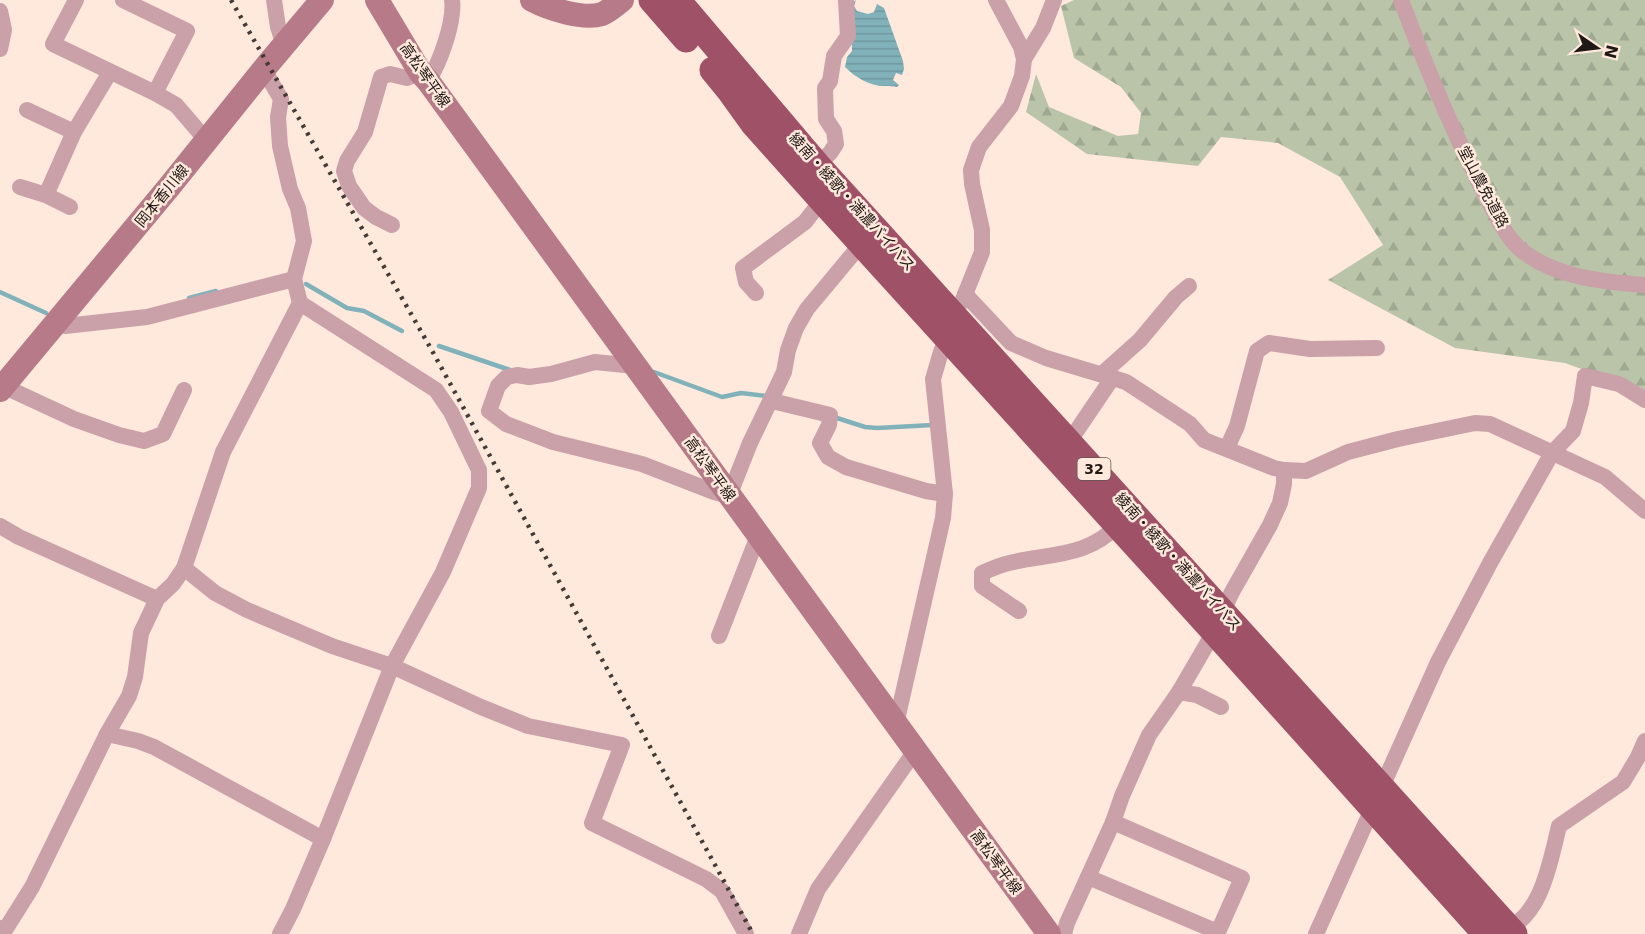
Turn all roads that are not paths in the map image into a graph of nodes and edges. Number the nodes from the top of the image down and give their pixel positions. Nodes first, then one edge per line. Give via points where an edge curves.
1 (76, 0) edge
2 (123, 0) edge
3 (274, 0) edge
4 (322, 0) edge
5 (377, 0) edge
6 (452, 0) edge
7 (532, 0) edge
8 (622, 0) edge
9 (652, 0) edge
10 (677, 0) edge
11 (846, 0) edge
12 (996, 0) edge
13 (1054, 0) edge
14 (1401, 0) edge
15 (0, 10) edge
16 (284, 45) junction
17 (0, 49) edge
18 (1024, 60) junction
19 (264, 70) junction
20 (110, 72) junction
21 (424, 77) junction
22 (155, 93) junction
23 (27, 110) dead end
24 (74, 132) junction
25 (207, 141) junction
26 (817, 165) junction
27 (20, 187) dead end
28 (46, 195) junction
29 (822, 201) junction
30 (70, 207) dead end
31 (392, 225) dead end
32 (862, 243) junction
33 (294, 279) junction
34 (1645, 285) edge
35 (1189, 286) dead end
36 (756, 293) dead end
37 (300, 303) junction
38 (956, 316) junction
39 (56, 322) junction
40 (1377, 348) dead end
41 (635, 366) junction
42 (1107, 375) junction
43 (2, 388) edge
44 (184, 390) dead end
45 (1645, 400) edge
46 (772, 401) junction
47 (1069, 442) junction
48 (1227, 448) junction
49 (1552, 453) junction
50 (1284, 470) junction
51 (945, 494) junction
52 (729, 496) junction
53 (1645, 511) edge
54 (1118, 525) junction
55 (0, 526) edge
56 (758, 536) junction
57 (184, 568) junction
58 (157, 599) junction
59 (1019, 611) dead end
60 (1218, 621) junction
61 (718, 636) dead end
62 (392, 666) junction
63 (1179, 692) junction
64 (1221, 707) dead end
65 (896, 724) junction
66 (107, 734) junction
67 (1645, 741) edge
68 (915, 751) junction
69 (1377, 798) junction
70 (1113, 822) junction
71 (323, 839) junction
72 (1088, 877) junction
73 (0, 928) edge
74 (1502, 933) edge
75 (280, 934) edge
76 (746, 934) edge
77 (799, 934) edge
78 (1049, 934) edge
79 (1064, 934) edge
80 (1316, 934) edge

1 - 20 street via 53,44
2 - 22 street via 186,31
3 - 16 street
4 - 16 main road, 岡本香川線
5 - 21 main road, 高松琴平線
6 - 21 street via 453,11 436,68
7 - 8 main road via 552,9 599,15
9 - 29 highway, 綾南・綾歌・満濃バイパス / 32
10 - 26 highway, 綾南・綾歌・満濃バイパス / 32
11 - 26 street via 848,36 834,56 825,88 826,119 834,130 836,144
12 - 18 street
13 - 18 street
14 - 34 street, 堂山農免道路 via 1432,85 1477,180 1519,248 1557,270
15 - 17 street via 4,30
16 - 19 main road, 岡本香川線
18 - 38 street via 1011,106 979,147 971,170 982,252
19 - 25 main road, 岡本香川線
19 - 33 street via 282,99 278,117 280,146 304,240
20 - 22 street
20 - 24 street
21 - 31 street via 381,77 365,132 344,171 364,208
21 - 41 main road, 高松琴平線
22 - 25 street via 176,105
23 - 24 street
24 - 28 street
25 - 39 main road, 岡本香川線
26 - 29 street
26 - 38 highway, 綾南・綾歌・満濃バイパス / 32
27 - 28 street
28 - 30 street
29 - 32 highway, 綾南・綾歌・満濃バイパス / 32
29 - 36 street via 805,222 743,268 746,282
32 - 38 highway, 綾南・綾歌・満濃バイパス / 32
32 - 46 street via 796,328
33 - 37 street
33 - 39 street via 147,317 65,326
35 - 42 street
37 - 57 street via 223,452
37 - 62 street via 436,390 480,470 479,488 443,572
38 - 42 street via 1046,358
38 - 47 highway, 綾南・綾歌・満濃バイパス / 32
38 - 51 street via 933,379
38 - 54 highway, 綾南・綾歌・満濃バイパス / 32
39 - 43 main road, 岡本香川線
40 - 48 street via 1310,349 1269,343 1257,351 1237,426
41 - 52 main road, 高松琴平線
41 - 52 street via 595,362 529,377 507,377 498,386 489,411 506,424 553,442 642,464
42 - 47 street
42 - 48 street via 1126,382 1190,424 1204,440
43 - 44 street via 74,419 144,441 163,434
45 - 49 street via 1619,384 1584,376 1573,431
46 - 51 street via 830,415 820,443 828,457 846,467
46 - 52 street
47 - 60 highway, 綾南・綾歌・満濃バイパス / 32
48 - 50 street
49 - 50 street via 1490,424 1475,423 1348,452 1306,471
49 - 53 street via 1605,477
49 - 69 street via 1438,662
50 - 60 street via 1280,503
51 - 65 street via 943,518
52 - 56 main road, 高松琴平線
54 - 59 street via 1100,541 1068,553 1008,563 982,573 982,586
54 - 60 highway, 綾南・綾歌・満濃バイパス / 32
55 - 58 street
56 - 61 street
56 - 65 main road, 高松琴平線
57 - 58 street
57 - 62 street via 215,593 247,610
58 - 66 street via 141,633 129,696
60 - 63 street
60 - 69 highway, 綾南・綾歌・満濃バイパス / 32
62 - 71 street
62 - 76 street via 528,726 622,745 592,823 706,879 722,891
63 - 64 street via 1197,695
63 - 70 street via 1149,735
65 - 68 main road, 高松琴平線
66 - 71 street via 154,747
66 - 73 street via 32,887 5,930
67 - 74 street via 1623,782 1559,826 1544,883 1532,906
68 - 77 street via 818,889
68 - 78 main road, 高松琴平線
69 - 74 highway, 綾南・綾歌・満濃バイパス / 32
69 - 80 street
70 - 72 street
70 - 72 street via 1242,878 1218,932
71 - 75 street
72 - 79 street

